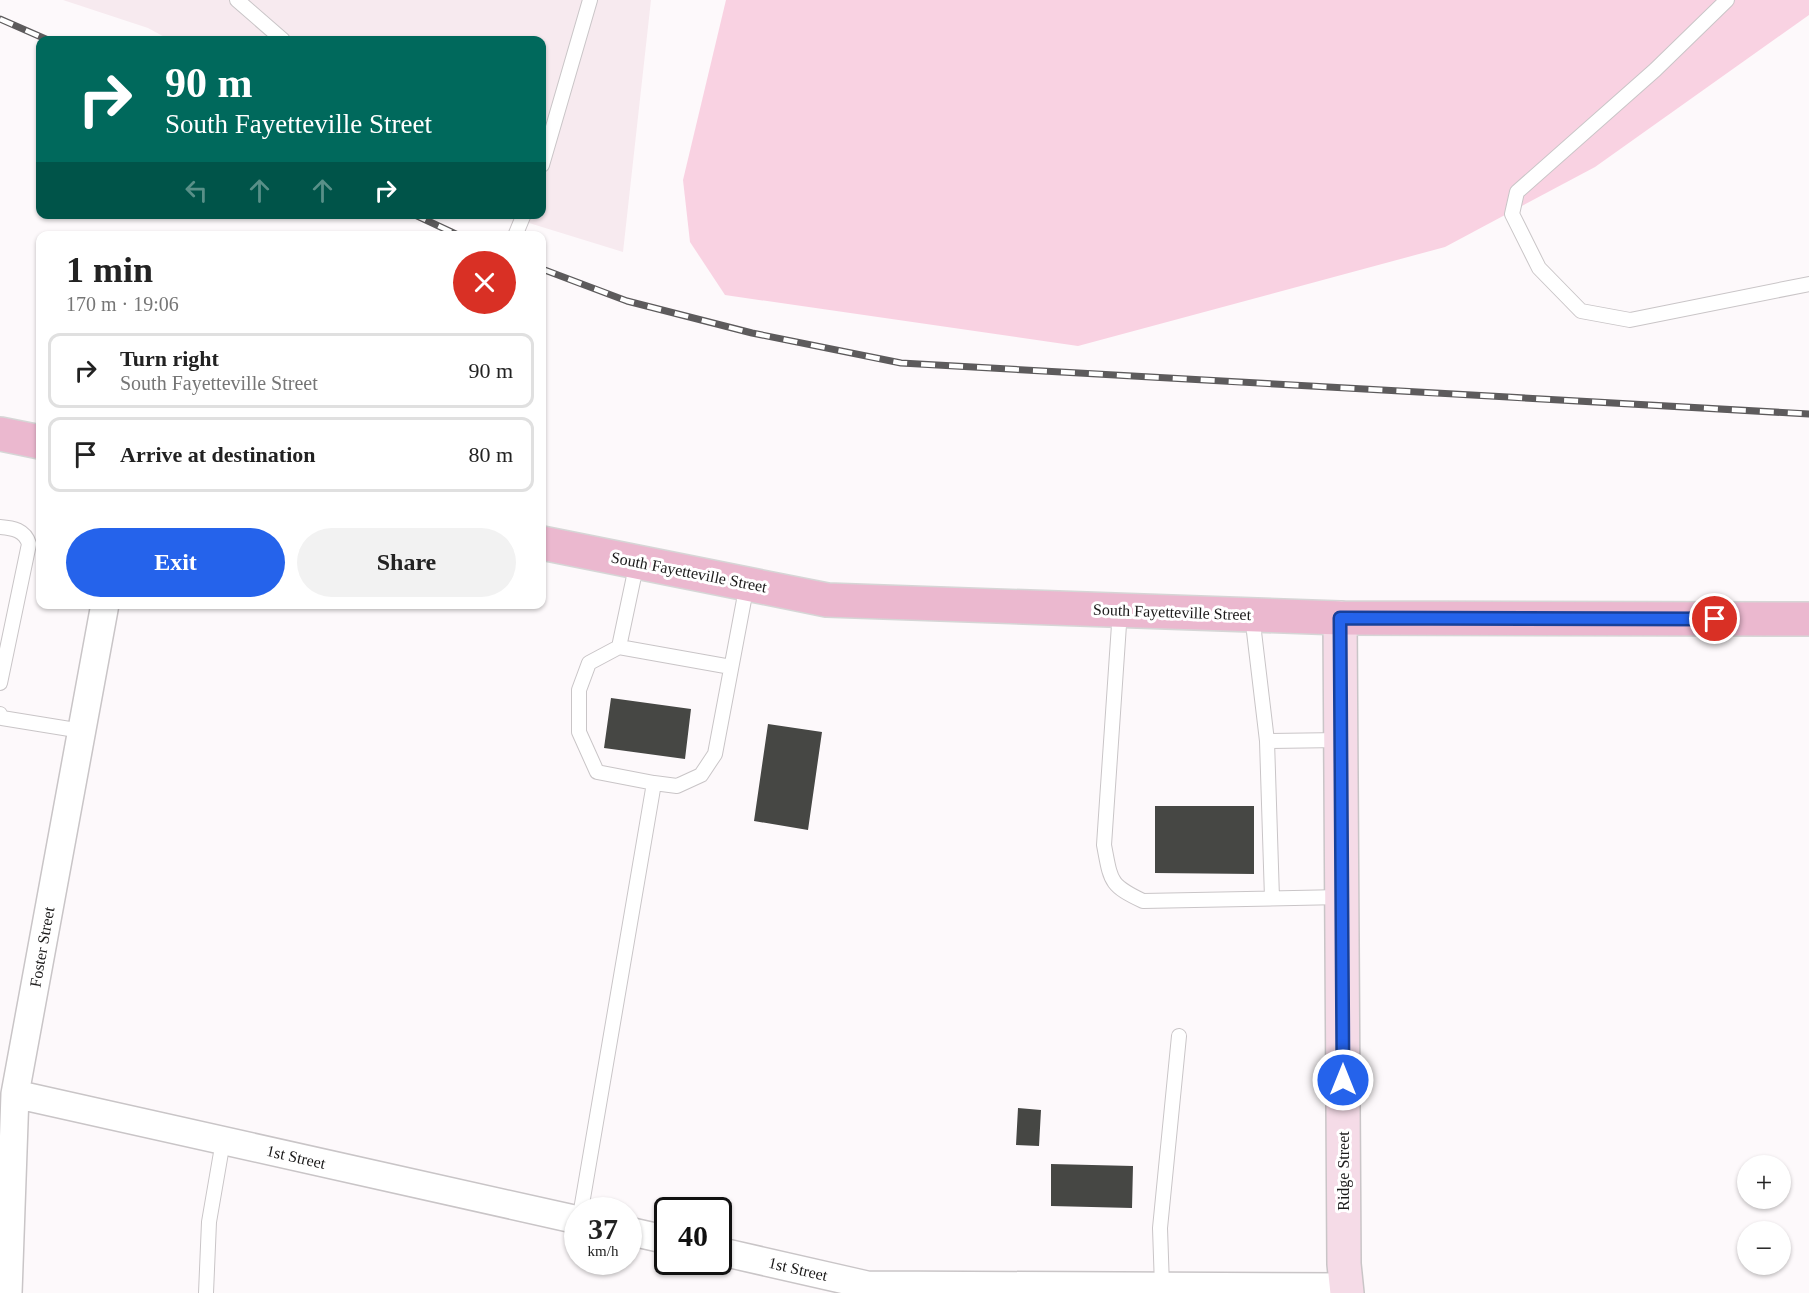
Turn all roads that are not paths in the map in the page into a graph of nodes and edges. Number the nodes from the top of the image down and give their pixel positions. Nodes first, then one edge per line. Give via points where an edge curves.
1 (237, 0) edge
2 (590, 0) edge
3 (1727, 0) edge
4 (278, 36) edge
5 (546, 151) edge
6 (1809, 284) edge
7 (0, 434) edge
8 (36, 441) edge
9 (0, 527) edge
10 (546, 544) edge
11 (637, 562) junction
12 (747, 584) junction
13 (104, 609) edge
14 (1120, 610) junction
15 (1252, 615) junction
16 (1340, 618) junction
17 (1809, 619) edge
18 (6, 620) edge
19 (619, 647) junction
20 (731, 667) junction
21 (0, 683) edge
22 (1, 717) edge
23 (82, 731) junction
24 (1341, 740) junction
25 (1267, 741) junction
26 (654, 783) junction
27 (1342, 897) junction
28 (1272, 898) junction
29 (1179, 1036) dead end
30 (15, 1094) junction
31 (224, 1141) junction
32 (583, 1197) edge
33 (564, 1217) edge
34 (732, 1254) edge
35 (1162, 1286) junction
36 (1346, 1290) edge
37 (8, 1293) edge
38 (206, 1293) edge

1 - 4 lane
2 - 5 lane
3 - 6 lane via 1655,70 1517,192 1512,214 1539,268 1581,311 1630,320
7 - 8 main road
9 - 18 lane via 16,529 27,536 29,544
10 - 11 main road, South Fayetteville Street
11 - 12 main road, South Fayetteville Street
11 - 19 lane
12 - 14 main road, South Fayetteville Street via 827,600
12 - 20 lane
13 - 23 street, Foster Street
14 - 15 main road, South Fayetteville Street
14 - 28 lane via 1104,845 1110,877 1122,891 1143,901
15 - 16 main road, South Fayetteville Street
15 - 25 lane
16 - 17 main road, South Fayetteville Street
16 - 24 street, Ridge Street
18 - 21 lane
19 - 20 lane
19 - 26 lane via 589,663 579,690 579,732 597,772
20 - 26 lane via 715,754 701,775 677,786
22 - 23 lane
23 - 30 street, Foster Street
24 - 25 lane
24 - 27 street, Ridge Street
25 - 28 lane
26 - 32 lane
27 - 28 lane
27 - 36 street, Ridge Street
29 - 35 lane via 1160,1228
30 - 31 street, 1st Street
30 - 37 street, Foster Street
31 - 33 street, 1st Street
31 - 38 lane via 209,1221
34 - 35 street, 1st Street via 867,1285
35 - 36 street, 1st Street

